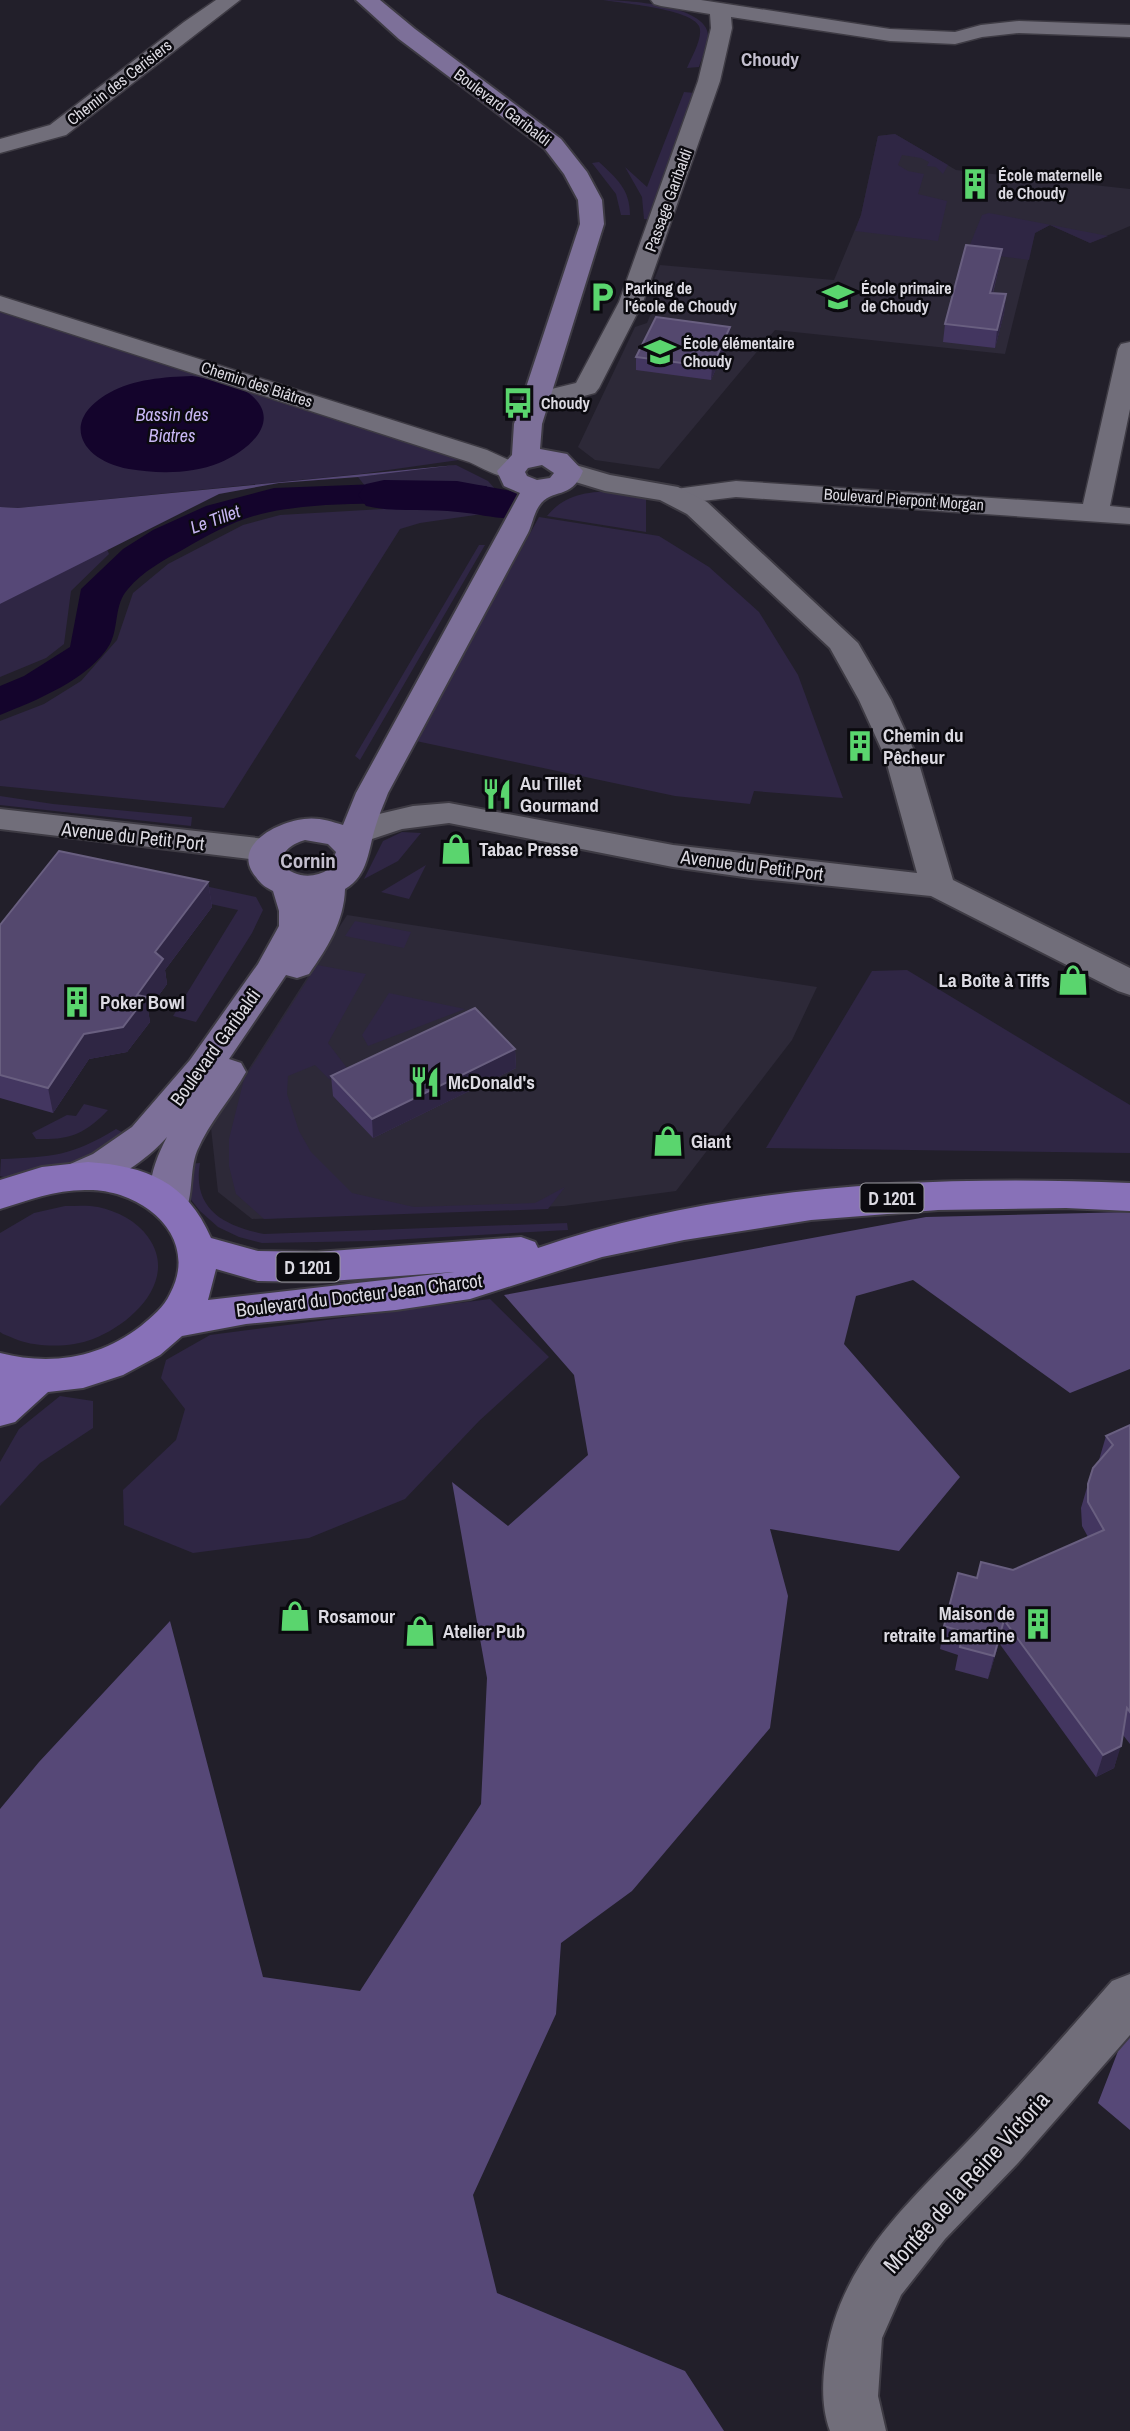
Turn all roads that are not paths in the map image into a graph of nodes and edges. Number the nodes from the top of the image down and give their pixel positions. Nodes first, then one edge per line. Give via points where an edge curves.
1 (230, 0) edge
2 (661, 0) edge
3 (369, 1) edge
4 (728, 5) edge
5 (1130, 31) edge
6 (0, 146) edge
7 (0, 303) edge
8 (1130, 349) edge
9 (547, 358) junction
10 (536, 400) junction
11 (538, 477) junction
12 (682, 500) junction
13 (1095, 513) junction
14 (1130, 516) edge
15 (372, 793) junction
16 (0, 819) edge
17 (308, 829) junction
18 (355, 841) junction
19 (266, 850) junction
20 (328, 882) junction
21 (288, 884) junction
22 (938, 886) junction
23 (1130, 983) edge
24 (80, 1175) junction
25 (0, 1195) edge
26 (1130, 1196) edge
27 (170, 1204) junction
28 (584, 1247) junction
29 (197, 1249) junction
30 (172, 1323) junction
31 (0, 1369) edge
32 (40, 1376) junction
33 (0, 1410) edge
34 (1130, 1998) edge
35 (858, 2431) edge

1 - 6 street, Chemin des Cerisiers via 58,131
2 - 4 street
3 - 9 main road, Boulevard Garibaldi via 553,144 590,200 592,224
4 - 5 street via 890,35 955,38 1019,27
4 - 10 street, Passage Garibaldi via 708,67 709,81 631,302 586,388
7 - 11 street, Chemin des Biâtres
8 - 13 street
9 - 10 main road, Boulevard Garibaldi
9 - 11 main road, Boulevard Garibaldi via 528,424
10 - 11 main road, Boulevard Garibaldi via 531,424
11 - 12 street via 605,482
11 - 15 main road, Boulevard Garibaldi via 514,533
12 - 13 street, Boulevard Pierpont Morgan via 750,490
12 - 22 street via 843,643 901,757
13 - 14 street, Boulevard Pierpont Morgan
15 - 17 main road
15 - 18 main road, Boulevard Garibaldi
16 - 19 street, Avenue du Petit Port
17 - 18 main road
17 - 19 main road via 282,835
18 - 20 main road via 349,868
18 - 22 street, Avenue du Petit Port via 393,820 449,813 673,856
19 - 21 main road via 265,866 277,880
20 - 21 main road
20 - 27 main road via 327,909 319,935 177,1148 168,1184
21 - 24 main road, Boulevard Garibaldi via 296,926 203,1069 145,1137 106,1164
22 - 23 street, Avenue du Petit Port
24 - 25 main road via 52,1178
24 - 27 main road via 114,1178 145,1188
26 - 28 main road, Boulevard du Docteur Jean Charcot / D 1201 via 997,1193 832,1202 657,1230
27 - 29 main road
28 - 29 main road, Boulevard du Docteur Jean Charcot / D 1201 via 317,1267 258,1266
28 - 30 main road, Boulevard du Docteur Jean Charcot / D 1201 via 469,1284 247,1308
29 - 30 main road via 197,1274 189,1299
30 - 32 main road via 136,1352 99,1368
31 - 32 main road
32 - 33 main road
34 - 35 street, Montée de la Reine Victoria via 883,2272 858,2322 851,2365 850,2413

